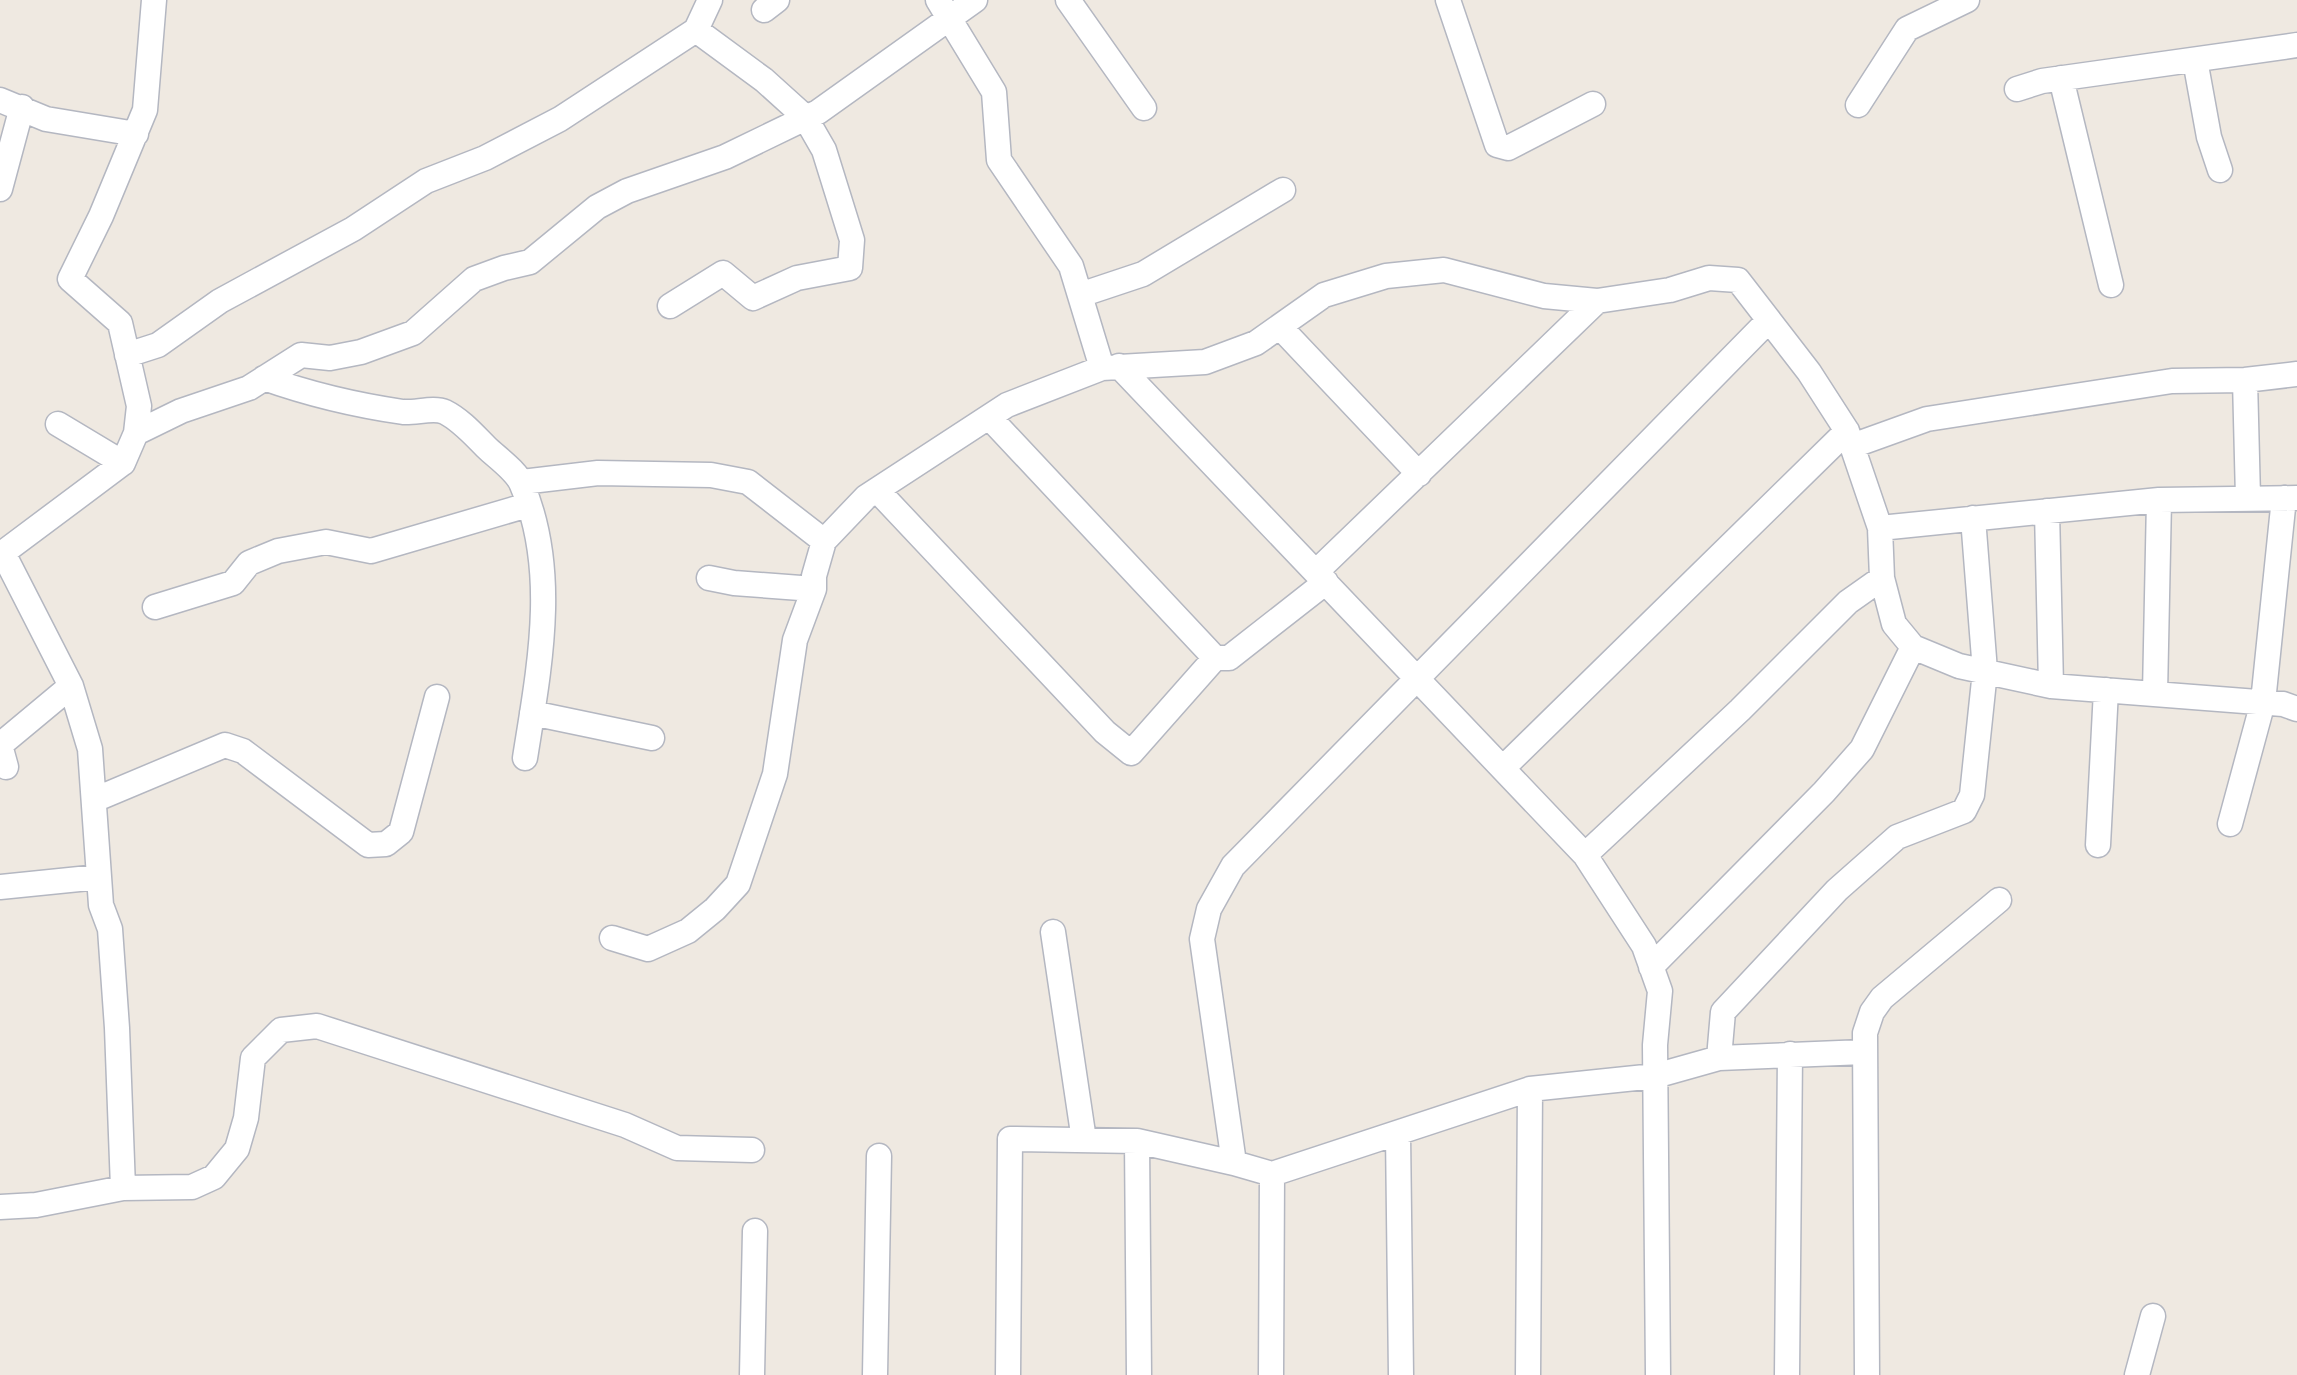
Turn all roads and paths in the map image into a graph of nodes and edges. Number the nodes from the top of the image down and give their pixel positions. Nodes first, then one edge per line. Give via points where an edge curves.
1 (154, 0) edge
2 (710, 0) edge
3 (975, 0) edge
4 (1068, 0) edge
5 (1448, 0) edge
6 (1967, 0) edge
7 (944, 10) edge
8 (696, 30) junction
9 (2297, 45) edge
10 (2195, 60) junction
11 (2061, 78) junction
12 (2017, 89) dead end
13 (11, 104) edge
14 (1593, 104) dead end
15 (1858, 105) dead end
16 (1144, 108) dead end
17 (805, 117) junction
18 (136, 134) junction
19 (2220, 170) dead end
20 (0, 189) edge
21 (1283, 190) dead end
22 (2111, 285) dead end
23 (1080, 295) junction
24 (1597, 301) junction
25 (670, 306) dead end
26 (1769, 320) junction
27 (1280, 327) junction
28 (127, 355) junction
29 (1111, 367) junction
30 (2297, 374) edge
31 (264, 379) junction
32 (2245, 380) junction
33 (989, 417) junction
34 (58, 424) dead end
35 (136, 433) junction
36 (1850, 438) junction
37 (123, 463) junction
38 (1419, 474) junction
39 (877, 489) junction
40 (525, 494) junction
41 (2248, 498) junction
42 (2290, 498) edge
43 (2159, 500) junction
44 (2047, 511) junction
45 (1973, 519) junction
46 (1880, 528) junction
47 (824, 541) junction
48 (5, 549) edge
49 (1322, 576) junction
50 (709, 578) dead end
51 (1882, 578) junction
52 (814, 589) junction
53 (155, 607) dead end
54 (1913, 647) junction
55 (1215, 659) junction
56 (1985, 671) junction
57 (1418, 678) junction
58 (71, 685) junction
59 (2050, 686) junction
60 (2106, 690) junction
61 (2155, 694) junction
62 (437, 697) dead end
63 (2263, 702) junction
64 (2297, 709) edge
65 (532, 713) junction
66 (653, 738) dead end
67 (525, 758) dead end
68 (6, 766) dead end
69 (1503, 768) junction
70 (94, 800) junction
71 (2230, 824) dead end
72 (2098, 845) dead end
73 (1585, 855) junction
74 (99, 877) junction
75 (0, 887) edge
76 (1999, 900) dead end
77 (1053, 932) dead end
78 (612, 938) dead end
79 (1651, 967) junction
80 (1864, 1052) junction
81 (1790, 1054) junction
82 (1719, 1058) junction
83 (1655, 1076) junction
84 (1530, 1089) junction
85 (1398, 1134) junction
86 (1084, 1140) junction
87 (1137, 1141) junction
88 (752, 1150) dead end
89 (880, 1156) dead end
90 (1234, 1163) junction
91 (1272, 1174) junction
92 (123, 1188) junction
93 (0, 1207) edge
94 (755, 1231) dead end
95 (2153, 1316) dead end
96 (752, 1375) edge
97 (875, 1375) edge
98 (1008, 1375) edge
99 (1139, 1375) edge
100 (1272, 1375) edge
101 (1401, 1375) edge
102 (1528, 1375) edge
103 (1658, 1375) edge
104 (1787, 1375) edge
105 (1867, 1375) edge
106 (2137, 1375) edge

1 - 18 street via 145,110
2 - 8 street
3 - 7 street
4 - 16 street
5 - 14 street via 1497,145 1508,148
6 - 15 street via 1907,29
7 - 17 street via 818,112
7 - 23 street via 994,92 999,160 1071,266
8 - 17 street
8 - 28 street via 560,119 485,158 426,181 353,229 220,301 158,345
9 - 10 street
10 - 11 street
10 - 19 street
11 - 12 street
11 - 22 street
13 - 18 street via 46,119
13 - 20 street
17 - 25 street via 824,150 852,240 850,268 797,278 753,298 723,273
17 - 31 street via 725,157 597,206 530,262 474,279 413,333 361,352 330,358 301,355
18 - 28 street via 70,279 120,323
21 - 23 street via 1143,274
23 - 29 street
24 - 26 street via 1670,290 1709,278 1738,280
24 - 27 street via 1544,296 1444,270 1386,276 1324,295
24 - 38 street
26 - 36 street via 1809,372
26 - 57 street
27 - 29 street via 1256,343 1205,362
27 - 38 street
28 - 35 street via 139,406
29 - 33 street via 1007,405
29 - 49 street
30 - 32 street
31 - 35 street
31 - 40 street via 312,395 371,406 443,411 467,428
32 - 36 street via 2172,381 1927,419
32 - 41 street
33 - 39 street
33 - 55 street
34 - 37 street
35 - 37 street
36 - 46 street
36 - 69 street
37 - 48 street
38 - 49 street
39 - 47 street
39 - 55 street via 1105,732 1131,753
40 - 47 street via 598,473 711,475 748,482
40 - 53 street via 371,551 326,542 278,551 249,563 233,583
40 - 65 street via 540,551 544,604
41 - 42 street
41 - 43 street
42 - 63 street
43 - 44 street
43 - 61 street
44 - 45 street
44 - 59 street
45 - 46 street
45 - 56 street
46 - 51 street
47 - 52 street
48 - 58 street
49 - 55 street via 1229,658
49 - 57 street
50 - 52 street
51 - 54 street via 1894,624
51 - 73 street via 1848,602
52 - 78 street via 795,640 775,774 738,884 688,931 648,949
54 - 56 street
54 - 79 street via 1862,749
56 - 59 street
56 - 82 street via 1972,796 1964,811 1897,837 1837,890 1723,1012
57 - 69 street
57 - 90 street via 1233,866 1209,909 1202,939
58 - 68 street via 0,745
58 - 70 street via 90,749
59 - 60 street
60 - 61 street
60 - 72 street
61 - 63 street
62 - 70 street via 401,832 386,844 368,845 243,751 225,745
63 - 64 street
63 - 71 street
65 - 66 street
65 - 67 street
69 - 73 street
70 - 74 street
73 - 79 street via 1644,946
74 - 75 street
74 - 92 street via 101,905 110,929
76 - 80 street via 1882,998 1871,1012
77 - 86 street
79 - 83 street via 1660,991
80 - 81 street
80 - 105 street
81 - 82 street
81 - 104 street
82 - 83 street
83 - 84 street
83 - 103 street
84 - 85 street
84 - 102 street
85 - 91 street
85 - 101 street
86 - 87 street
86 - 98 street via 1010,1139
87 - 90 street
87 - 99 street
88 - 92 street via 677,1147 625,1125 317,1026 281,1030 253,1058 237,1149 214,1177 192,1187
89 - 97 street
90 - 91 street
91 - 100 street
92 - 93 street via 36,1205
94 - 96 street
95 - 106 street

